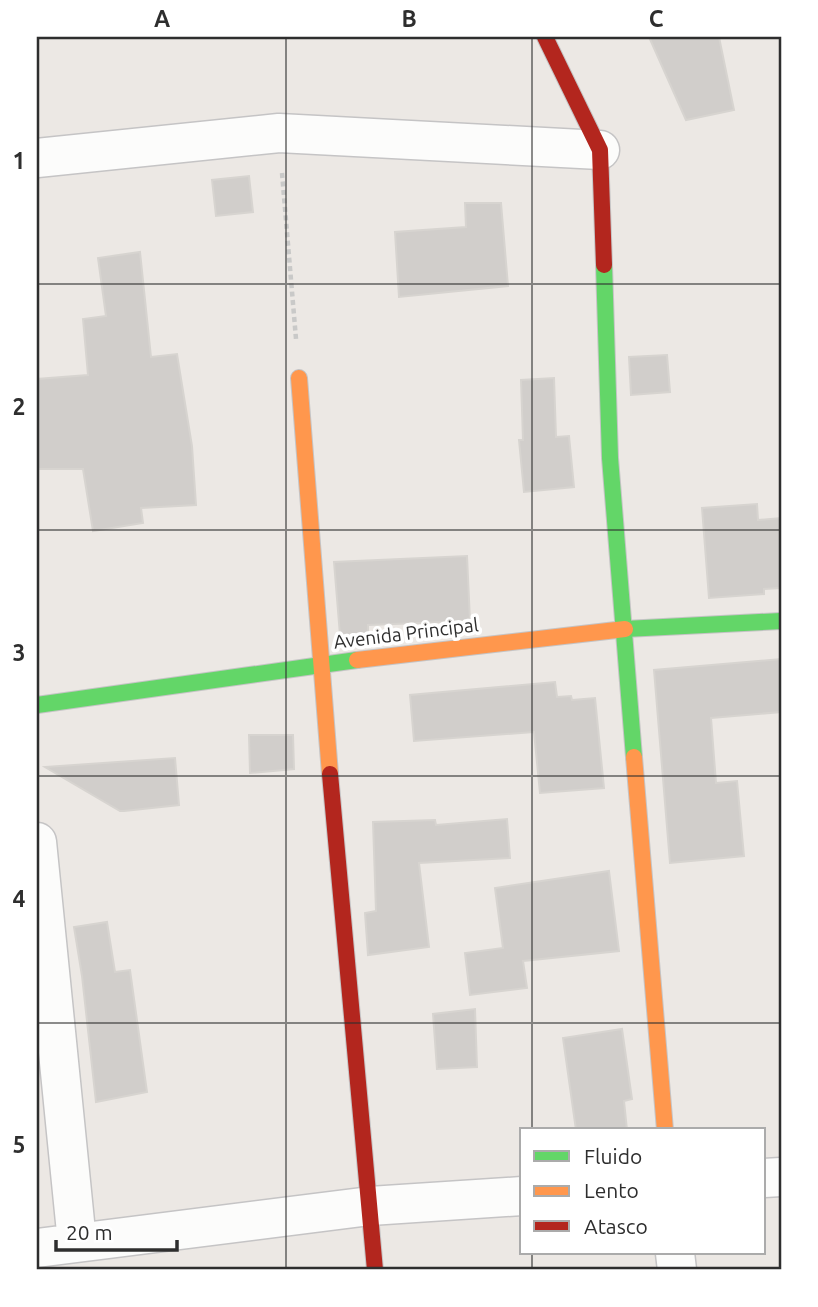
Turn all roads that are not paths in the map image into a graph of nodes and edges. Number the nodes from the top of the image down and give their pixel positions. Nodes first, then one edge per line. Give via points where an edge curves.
1 (545, 37) edge
2 (600, 150) junction
3 (37, 158) edge
4 (299, 378) road end
5 (781, 621) edge
6 (624, 629) junction
7 (320, 664) junction
8 (37, 705) edge
9 (37, 842) edge
10 (665, 1128) edge
11 (520, 1196) edge
12 (370, 1206) junction
13 (77, 1242) junction
14 (37, 1248) edge
15 (375, 1270) edge

1 - 2 street
2 - 3 street via 279,133
2 - 6 street via 610,458
4 - 7 street
5 - 6 street, Avenida Principal
6 - 7 street, Avenida Principal
6 - 10 street
7 - 8 street, Avenida Principal
7 - 12 street
9 - 13 street
11 - 12 street
12 - 13 street
12 - 15 street
13 - 14 street

